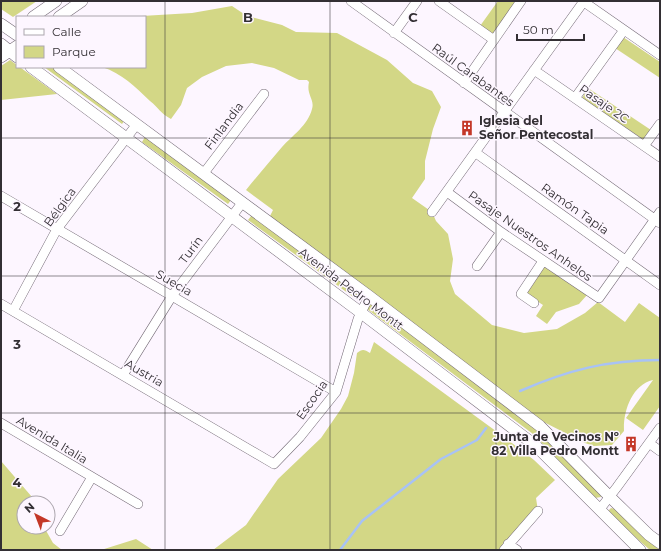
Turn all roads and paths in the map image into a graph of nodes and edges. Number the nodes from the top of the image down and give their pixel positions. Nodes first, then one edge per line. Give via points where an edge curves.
1 (56, 1) edge
2 (82, 1) edge
3 (417, 1) edge
4 (439, 1) edge
5 (521, 1) edge
6 (584, 1) edge
7 (357, 3) edge
8 (34, 16) edge
9 (60, 16) edge
10 (1, 24) edge
11 (624, 30) junction
12 (15, 32) edge
13 (394, 33) junction
14 (1, 39) edge
15 (494, 40) junction
16 (660, 55) edge
17 (32, 68) edge
18 (61, 68) edge
19 (534, 70) junction
20 (464, 83) junction
21 (264, 94) dead end
22 (575, 98) junction
23 (504, 112) junction
24 (137, 124) junction
25 (660, 124) edge
26 (127, 138) junction
27 (644, 146) junction
28 (476, 153) junction
29 (660, 157) edge
30 (204, 173) junction
31 (447, 192) junction
32 (1, 196) edge
33 (242, 203) junction
34 (432, 212) dead end
35 (232, 216) junction
36 (658, 218) edge
37 (57, 229) junction
38 (501, 232) junction
39 (543, 261) junction
40 (626, 261) junction
41 (477, 266) dead end
42 (660, 285) edge
43 (172, 296) junction
44 (369, 296) junction
45 (534, 303) dead end
46 (1, 304) edge
47 (13, 311) junction
48 (360, 312) junction
49 (123, 375) junction
50 (336, 392) junction
51 (1, 423) edge
52 (660, 428) edge
53 (649, 443) junction
54 (660, 451) edge
55 (274, 464) joint
56 (92, 477) junction
57 (610, 497) junction
58 (138, 504) dead end
59 (600, 509) junction
60 (538, 511) dead end
61 (60, 531) dead end
62 (660, 543) edge
63 (506, 547) edge
64 (517, 550) edge
65 (639, 550) edge

1 - 8 main road
2 - 9 main road
3 - 13 street
4 - 15 street
5 - 15 street
6 - 11 street
6 - 19 street
7 - 13 street, Raúl Carabantes
10 - 12 main road
11 - 16 street
11 - 22 street
12 - 14 main road
13 - 20 street, Raúl Carabantes
15 - 20 street
17 - 26 main road, Avenida Pedro Montt
18 - 24 main road, Avenida Pedro Montt
19 - 22 street, Pasaje 2C
19 - 23 street
20 - 23 street, Raúl Carabantes
21 - 30 street, Finlandia
22 - 27 street, Pasaje 2C
23 - 28 street
23 - 36 street, Raúl Carabantes
24 - 26 street, Bélgica
24 - 30 main road, Avenida Pedro Montt
25 - 27 street
26 - 35 main road, Avenida Pedro Montt
26 - 37 street, Bélgica
27 - 29 street, Pasaje 2C
28 - 31 street
28 - 40 street, Ramón Tapia
30 - 33 main road, Avenida Pedro Montt
31 - 34 street
31 - 38 street, Pasaje Nuestros Anhelos
32 - 37 street, Suecia
33 - 35 street, Turín
33 - 44 main road, Avenida Pedro Montt
35 - 43 street, Turín
35 - 48 main road, Avenida Pedro Montt
36 - 40 street
37 - 43 street, Suecia
37 - 47 street, Bélgica
38 - 39 street, Pasaje Nuestros Anhelos
38 - 41 street
39 - 40 street, Pasaje Nuestros Anhelos via 599,298
39 - 45 street via 520,294
40 - 42 street, Ramón Tapia
43 - 49 street, Turín
43 - 50 street, Suecia
44 - 48 street, Escocia
44 - 57 main road, Avenida Pedro Montt via 540,426
46 - 47 street, Austria
47 - 49 street, Austria
48 - 50 street, Escocia
48 - 59 main road, Avenida Pedro Montt via 536,446
49 - 55 street, Austria
50 - 55 street, Escocia via 300,437
51 - 56 street, Avenida Italia
52 - 53 street
53 - 54 street
53 - 57 street
56 - 58 street, Avenida Italia
56 - 61 street, Avenida Italia
57 - 59 street
57 - 62 main road, Avenida Pedro Montt
59 - 65 main road, Avenida Pedro Montt
60 - 63 street
63 - 64 street

